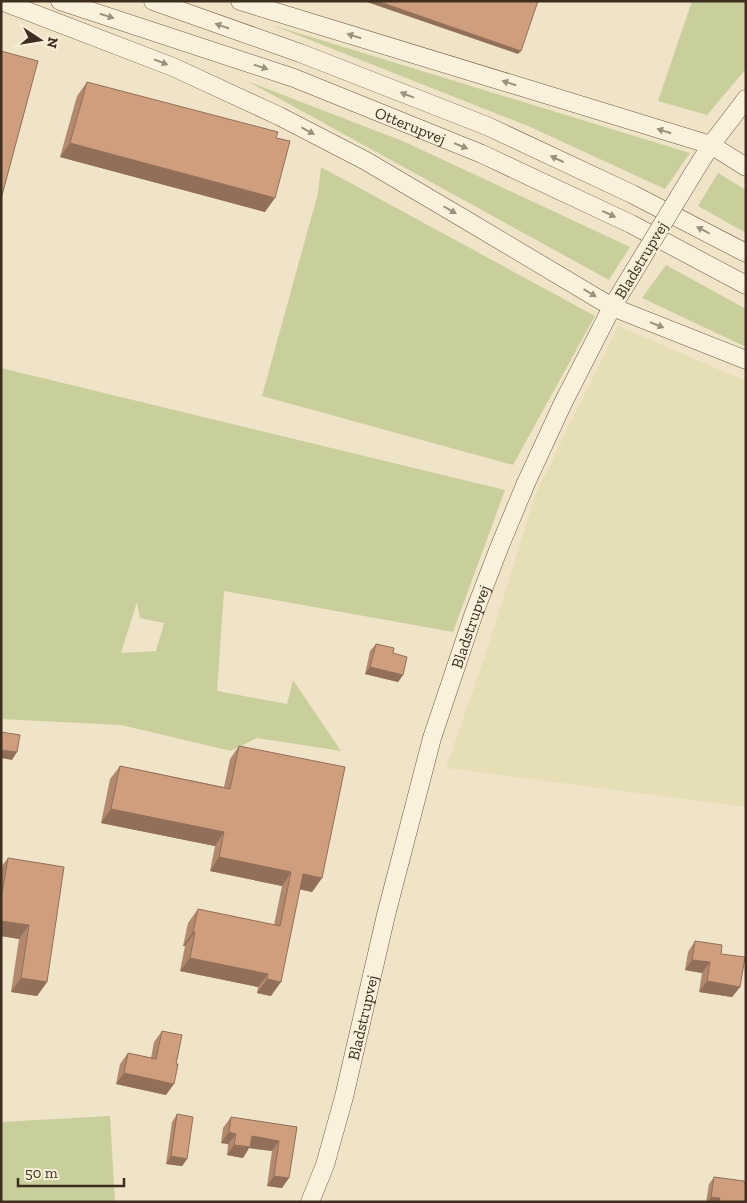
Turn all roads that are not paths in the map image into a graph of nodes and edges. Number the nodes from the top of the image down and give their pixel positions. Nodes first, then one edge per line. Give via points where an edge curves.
1 (1, 1) edge
2 (60, 1) edge
3 (153, 1) edge
4 (240, 1) edge
5 (746, 99) edge
6 (711, 145) junction
7 (746, 167) edge
8 (746, 253) edge
9 (746, 285) edge
10 (612, 307) junction
11 (746, 360) edge
12 (310, 1202) edge

1 -> 10 main road via 173,67 279,116 366,161
2 -> 9 main road, Otterupvej via 294,78 482,154 631,224
8 -> 3 main road, Otterupvej via 632,194 487,126 300,53
6 -> 4 main road
5 - 6 main road, Bladstrupvej
6 - 7 main road
6 - 10 main road, Bladstrupvej, bridge
10 -> 11 main road
10 - 12 main road, Bladstrupvej via 526,484 474,613 432,738 386,915 344,1097 325,1164

